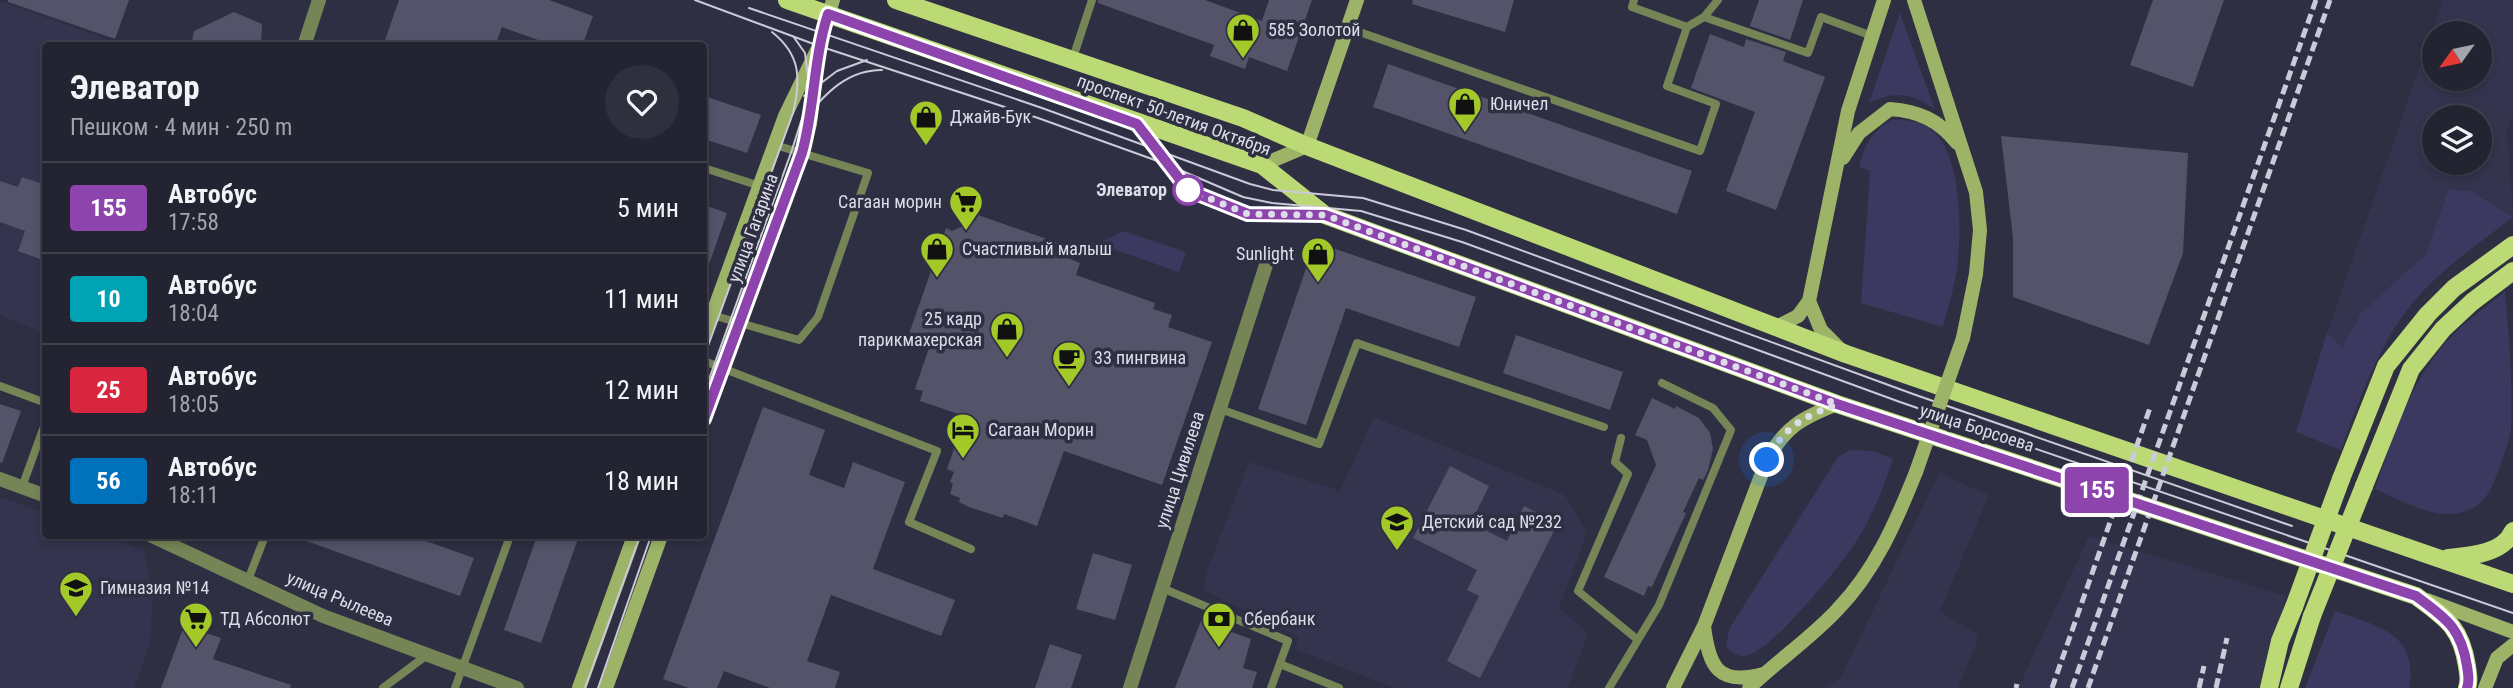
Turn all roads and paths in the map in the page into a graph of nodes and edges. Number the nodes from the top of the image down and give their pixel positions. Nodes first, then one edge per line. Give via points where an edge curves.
1 (319, 0) edge
2 (787, 0) edge
3 (896, 0) edge
4 (1092, 0) edge
5 (1357, 0) edge
6 (1634, 0) edge
7 (1718, 0) edge
8 (1884, 0) edge
9 (1914, 0) edge
10 (831, 7) edge
11 (1703, 17) junction
12 (1687, 27) junction
13 (1348, 28) junction
14 (1872, 36) junction
15 (305, 42) edge
16 (819, 46) junction
17 (1072, 61) junction
18 (1137, 124) junction
19 (775, 145) junction
20 (1307, 146) junction
21 (1963, 150) junction
22 (802, 153) junction
23 (1262, 165) junction
24 (1839, 165) junction
25 (707, 169) edge
26 (760, 186) junction
27 (1325, 215) junction
28 (2513, 245) edge
29 (1266, 265) dead end
30 (2506, 276) edge
31 (1809, 301) junction
32 (712, 315) junction
33 (738, 323) junction
34 (1778, 326) junction
35 (707, 329) edge
36 (1846, 354) junction
37 (707, 361) edge
38 (722, 366) junction
39 (1771, 378) joint
40 (1662, 383) dead end
41 (0, 386) edge
42 (42, 401) edge
43 (1837, 404) junction
44 (1220, 409) junction
45 (707, 410) edge
46 (1604, 427) dead end
47 (42, 432) edge
48 (1621, 438) dead end
49 (0, 479) edge
50 (22, 487) junction
51 (42, 494) edge
52 (2513, 531) edge
53 (159, 539) edge
54 (264, 539) edge
55 (509, 539) edge
56 (633, 539) edge
57 (660, 539) edge
58 (971, 549) dead end
59 (2441, 559) junction
60 (248, 580) junction
61 (2513, 584) edge
62 (1162, 588) junction
63 (2416, 596) junction
64 (1704, 626) junction
65 (2513, 632) edge
66 (1638, 640) junction
67 (2513, 645) edge
68 (427, 655) junction
69 (1280, 664) junction
70 (462, 667) junction
71 (1764, 674) junction
72 (383, 688) edge
73 (455, 688) edge
74 (517, 688) edge
75 (579, 688) edge
76 (606, 688) edge
77 (1130, 688) edge
78 (1271, 688) edge
79 (1338, 688) edge
80 (1609, 688) edge
81 (1672, 688) edge
82 (1749, 688) edge
83 (2269, 688) edge
84 (2289, 688) edge
85 (2467, 688) edge
86 (2485, 688) edge

1 - 15 street
2 - 10 main road, проспект 50-летия Октября
3 - 17 main road, проспект 50-летия Октября
4 - 17 lane
5 - 13 main road
6 - 12 lane via 1632,8
7 - 11 lane
8 - 14 main road
9 - 21 main road
10 - 16 main road
10 - 18 main road, проспект 50-летия Октября
11 - 12 lane
11 - 14 lane via 1808,53 1821,17
12 - 13 lane via 1667,86 1716,104 1700,151
13 - 20 main road
14 - 24 main road via 1848,111
16 - 19 main road, улица Гагарина
16 - 22 main road, улица Гагарина
17 - 20 main road, проспект 50-летия Октября via 1243,118
18 - 23 main road, проспект 50-летия Октября
18 - 27 lane via 1188,190 1248,214
19 - 22 lane
19 - 26 main road, улица Гагарина
20 - 23 main road
20 - 34 main road, проспект 50-летия Октября
21 - 24 main road via 1932,119 1890,109 1858,133
21 - 71 main road, bridge via 1976,192 1980,230 1976,274 1963,338 1916,471 1891,534 1867,574 1838,609
22 - 33 main road, улица Гагарина
22 - 33 lane via 868,173 818,317 799,340
23 - 27 main road, проспект 50-летия Октября
24 - 31 main road
25 - 26 lane
26 - 32 main road, улица Гагарина
27 - 39 main road, проспект 50-летия Октября
28 - 83 main road, bridge via 2454,288 2386,366 2280,641
29 - 44 street, улица Цивилева
30 - 84 main road, bridge via 2443,329 2411,369 2312,616
31 - 34 main road via 1798,316
31 - 36 main road via 1821,330
32 - 33 lane
32 - 35 main road, улица Гагарина
33 - 38 main road, улица Гагарина
34 - 36 main road, проспект 50-летия Октября
36 - 59 main road, проспект 50-летия Октября
37 - 38 lane
38 - 45 main road, улица Гагарина
38 - 58 lane via 937,451 909,522
39 - 43 main road, улица Борсоева
40 - 66 lane via 1713,408 1731,430 1659,605
41 - 42 lane
43 - 63 main road, улица Борсоева
43 - 64 main road via 1806,416 1778,440
44 - 46 lane via 1319,444 1357,343
44 - 62 street, улица Цивилева
47 - 50 lane
48 - 66 lane via 1615,462 1629,474 1578,591
49 - 50 street
50 - 51 street
52 - 59 main road via 2484,554
53 - 60 street, улица Рылеева
54 - 60 lane
55 - 70 lane
56 - 75 main road
57 - 76 main road
59 - 61 main road, проспект 50-летия Октября
60 - 68 street, улица Рылеева via 323,617
62 - 69 lane via 1288,641
62 - 77 street, улица Цивилева
63 - 65 main road
63 - 85 main road, улица Борсоева via 2450,621 2464,644
64 - 71 main road via 1707,652 1715,667 1742,680
64 - 81 main road
66 - 80 lane
67 - 86 main road via 2497,658
68 - 70 street, улица Рылеева
68 - 72 lane
69 - 78 lane
69 - 79 lane
70 - 73 lane
70 - 74 street, улица Рылеева
71 - 82 main road

